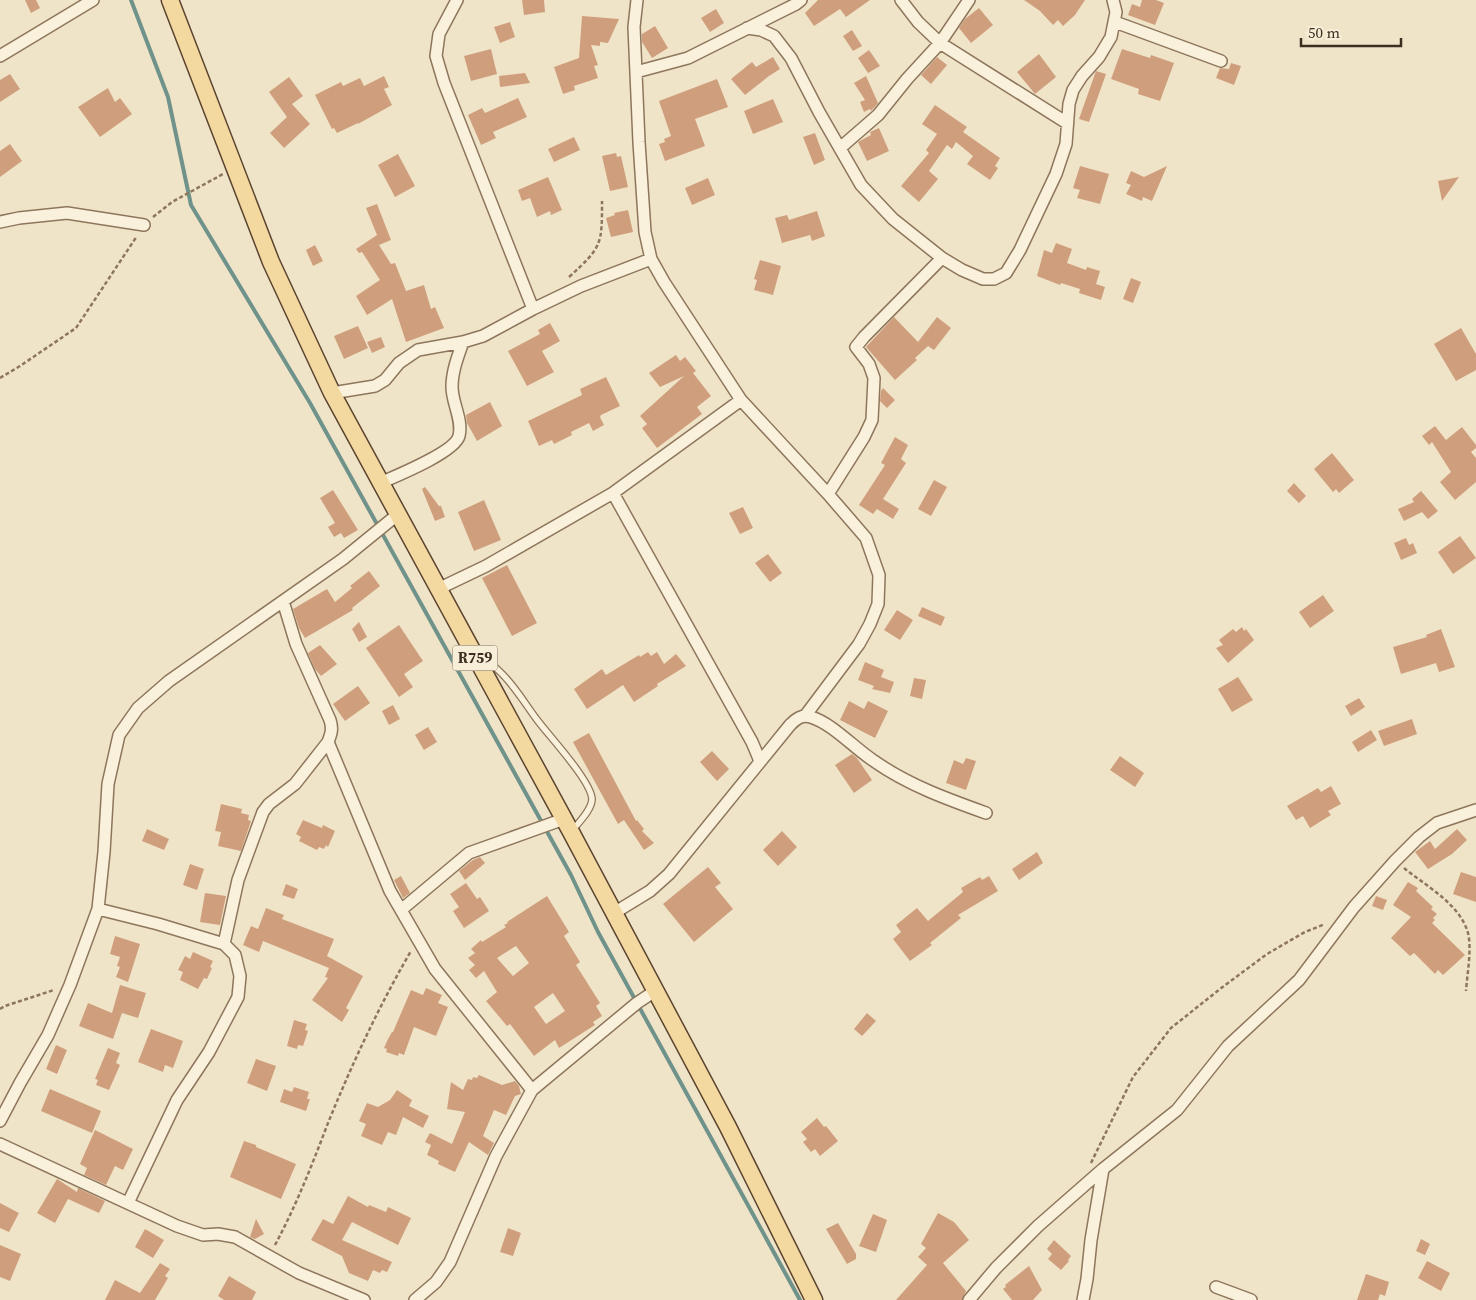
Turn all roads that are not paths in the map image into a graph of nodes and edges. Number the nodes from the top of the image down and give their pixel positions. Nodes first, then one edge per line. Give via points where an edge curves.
1 (93, 0) edge
2 (170, 0) edge
3 (457, 0) edge
4 (637, 0) edge
5 (801, 0) edge
6 (902, 0) edge
7 (969, 0) edge
8 (1113, 0) edge
9 (1115, 22) junction
10 (747, 28) junction
11 (940, 44) junction
12 (0, 56) edge
13 (1221, 61) dead end
14 (636, 72) junction
15 (1068, 123) junction
16 (840, 148) junction
17 (0, 222) edge
18 (144, 225) road end
19 (942, 258) junction
20 (650, 259) junction
21 (533, 309) junction
22 (463, 342) junction
23 (332, 393) junction
24 (740, 400) junction
25 (380, 483) junction
26 (613, 493) junction
27 (828, 494) junction
28 (396, 515) junction
29 (438, 589) junction
30 (283, 601) junction
31 (471, 650) junction
32 (804, 716) junction
33 (328, 742) junction
34 (752, 742) junction
35 (772, 746) junction
36 (760, 761) junction
37 (1476, 810) edge
38 (986, 814) dead end
39 (568, 826) junction
40 (98, 909) junction
41 (401, 910) junction
42 (614, 913) junction
43 (224, 944) junction
44 (655, 991) junction
45 (532, 1090) junction
46 (0, 1122) edge
47 (0, 1144) edge
48 (1103, 1169) junction
49 (128, 1203) junction
50 (1216, 1287) dead end
51 (364, 1300) edge
52 (415, 1300) edge
53 (814, 1300) edge
54 (969, 1300) edge
55 (1083, 1300) edge
56 (1251, 1300) edge

1 - 12 street
2 - 23 main road, R759 via 271,262
3 - 21 street via 438,34 436,56
4 - 14 street via 634,27
5 - 10 street
6 - 11 street
7 - 11 street
8 - 9 street
9 - 13 street
9 - 15 street via 1111,37 1099,57 1073,90
10 - 14 street via 688,58
10 - 16 street via 774,36 791,58
11 - 15 street
11 - 16 street via 878,115
14 - 20 street via 645,232
15 - 19 street via 1066,144 1056,174 1006,273 994,279 983,279
16 - 19 street via 861,185 893,218
17 - 18 street via 67,213
19 - 27 street via 856,347 874,378 872,420
20 - 21 street
20 - 24 street
21 - 22 street via 482,336
22 - 23 street via 418,350 375,386
22 - 25 street via 453,372 452,388 460,423 459,437 436,456
23 - 25 main road, R759
24 - 26 street
24 - 27 street
25 - 28 main road, R759
26 - 29 street via 486,566
26 - 34 street
27 - 32 street via 866,538 879,575 878,604 859,644
28 - 29 main road, R759
28 - 30 street via 343,559
29 - 31 main road, R759
30 - 33 street via 296,644 330,720 332,728
30 - 40 street via 169,681 138,708 119,735 108,784
31 - 39 main road, R759
31 - 39 lane via 504,677 566,756 591,795 592,802 585,815
32 - 35 street via 790,724
32 - 38 street via 823,722 874,762 926,791
33 - 41 street via 390,891
33 - 43 street via 295,784 269,804 264,812 238,880
34 - 35 street
34 - 36 street
35 - 36 street
36 - 42 street via 669,874 650,891
37 - 48 street via 1438,823 1419,837 1350,914 1299,980 1228,1046 1177,1110
39 - 41 street via 469,853
39 - 42 main road, R759
40 - 43 street
40 - 46 street via 48,1035
41 - 45 street via 435,969
42 - 44 main road, R759
43 - 49 street via 234,955 240,976 238,997 209,1052 177,1100
44 - 45 street
44 - 53 main road, R759 via 728,1127
45 - 52 street via 496,1156 450,1262 436,1282
47 - 49 street
48 - 54 street via 1038,1226
48 - 55 street
49 - 51 street via 204,1235 235,1237 299,1273
50 - 56 street

